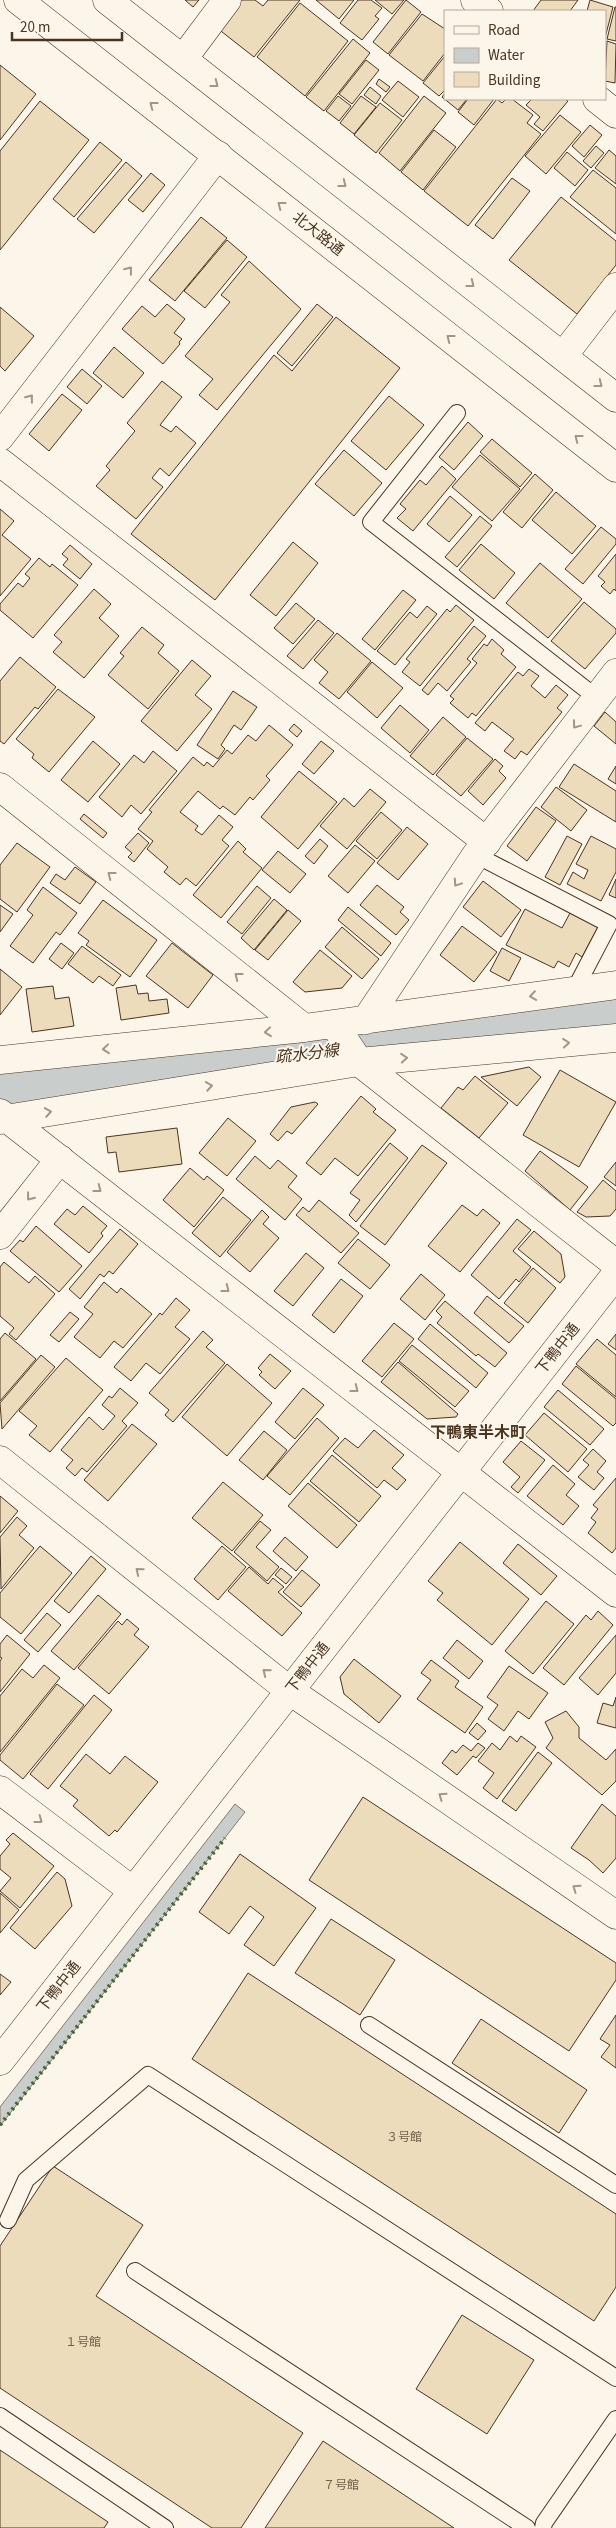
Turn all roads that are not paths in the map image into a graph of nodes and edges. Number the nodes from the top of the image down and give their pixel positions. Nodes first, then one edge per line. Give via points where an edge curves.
1 (18, 0) edge
2 (107, 0) edge
3 (227, 0) edge
4 (475, 0) edge
5 (488, 10) edge
6 (183, 59) junction
7 (598, 100) edge
8 (616, 114) edge
9 (218, 155) junction
10 (616, 288) edge
11 (563, 356) junction
12 (616, 398) edge
13 (457, 413) dead end
14 (0, 437) edge
15 (0, 462) edge
16 (616, 468) edge
17 (616, 673) edge
18 (597, 698) junction
19 (0, 787) edge
20 (481, 849) junction
21 (616, 985) edge
22 (574, 991) junction
23 (366, 1020) junction
24 (334, 1024) junction
25 (304, 1028) junction
26 (616, 1038) edge
27 (0, 1060) edge
28 (359, 1062) junction
29 (3, 1117) edge
30 (60, 1159) junction
31 (0, 1235) edge
32 (616, 1264) edge
33 (616, 1274) edge
34 (0, 1460) edge
35 (461, 1472) junction
36 (616, 1593) edge
37 (290, 1691) junction
38 (0, 1790) edge
39 (133, 1892) junction
40 (616, 1916) edge
41 (369, 2025) dead end
42 (0, 2062) edge
43 (616, 2185) edge
44 (8, 2220) dead end
45 (135, 2270) dead end
46 (616, 2378) edge
47 (0, 2416) edge
48 (616, 2419) edge
49 (154, 2525) edge
50 (527, 2528) edge
51 (544, 2528) edge

9 -> 1 main road, 北大路通
2 - 6 main road
3 - 6 main road
4 - 5 main road
6 -> 11 main road
7 - 8 main road
14 -> 9 main road
16 -> 9 main road, 北大路通
10 - 11 main road
11 -> 12 main road
13 - 18 lane via 371,522
15 - 20 main road
17 - 18 main road
18 -> 20 main road
25 -> 19 main road
20 - 22 lane via 609,924
20 -> 23 main road
21 - 22 main road
22 -> 23 main road
23 - 24 main road
24 - 25 main road
24 - 28 main road
25 -> 27 main road
28 -> 26 main road
29 -> 28 main road
28 - 32 main road
29 - 30 main road
30 -> 31 main road
30 -> 35 main road
33 - 35 main road, 下鴨中通
37 -> 34 main road
35 - 36 main road
35 - 37 main road, 下鴨中通
37 - 39 main road, 下鴨中通
40 -> 37 main road
38 -> 39 main road
39 - 42 main road, 下鴨中通
41 - 43 lane
44 - 46 lane via 26,2180 148,2075
45 - 50 lane
47 - 49 lane
48 - 51 lane

